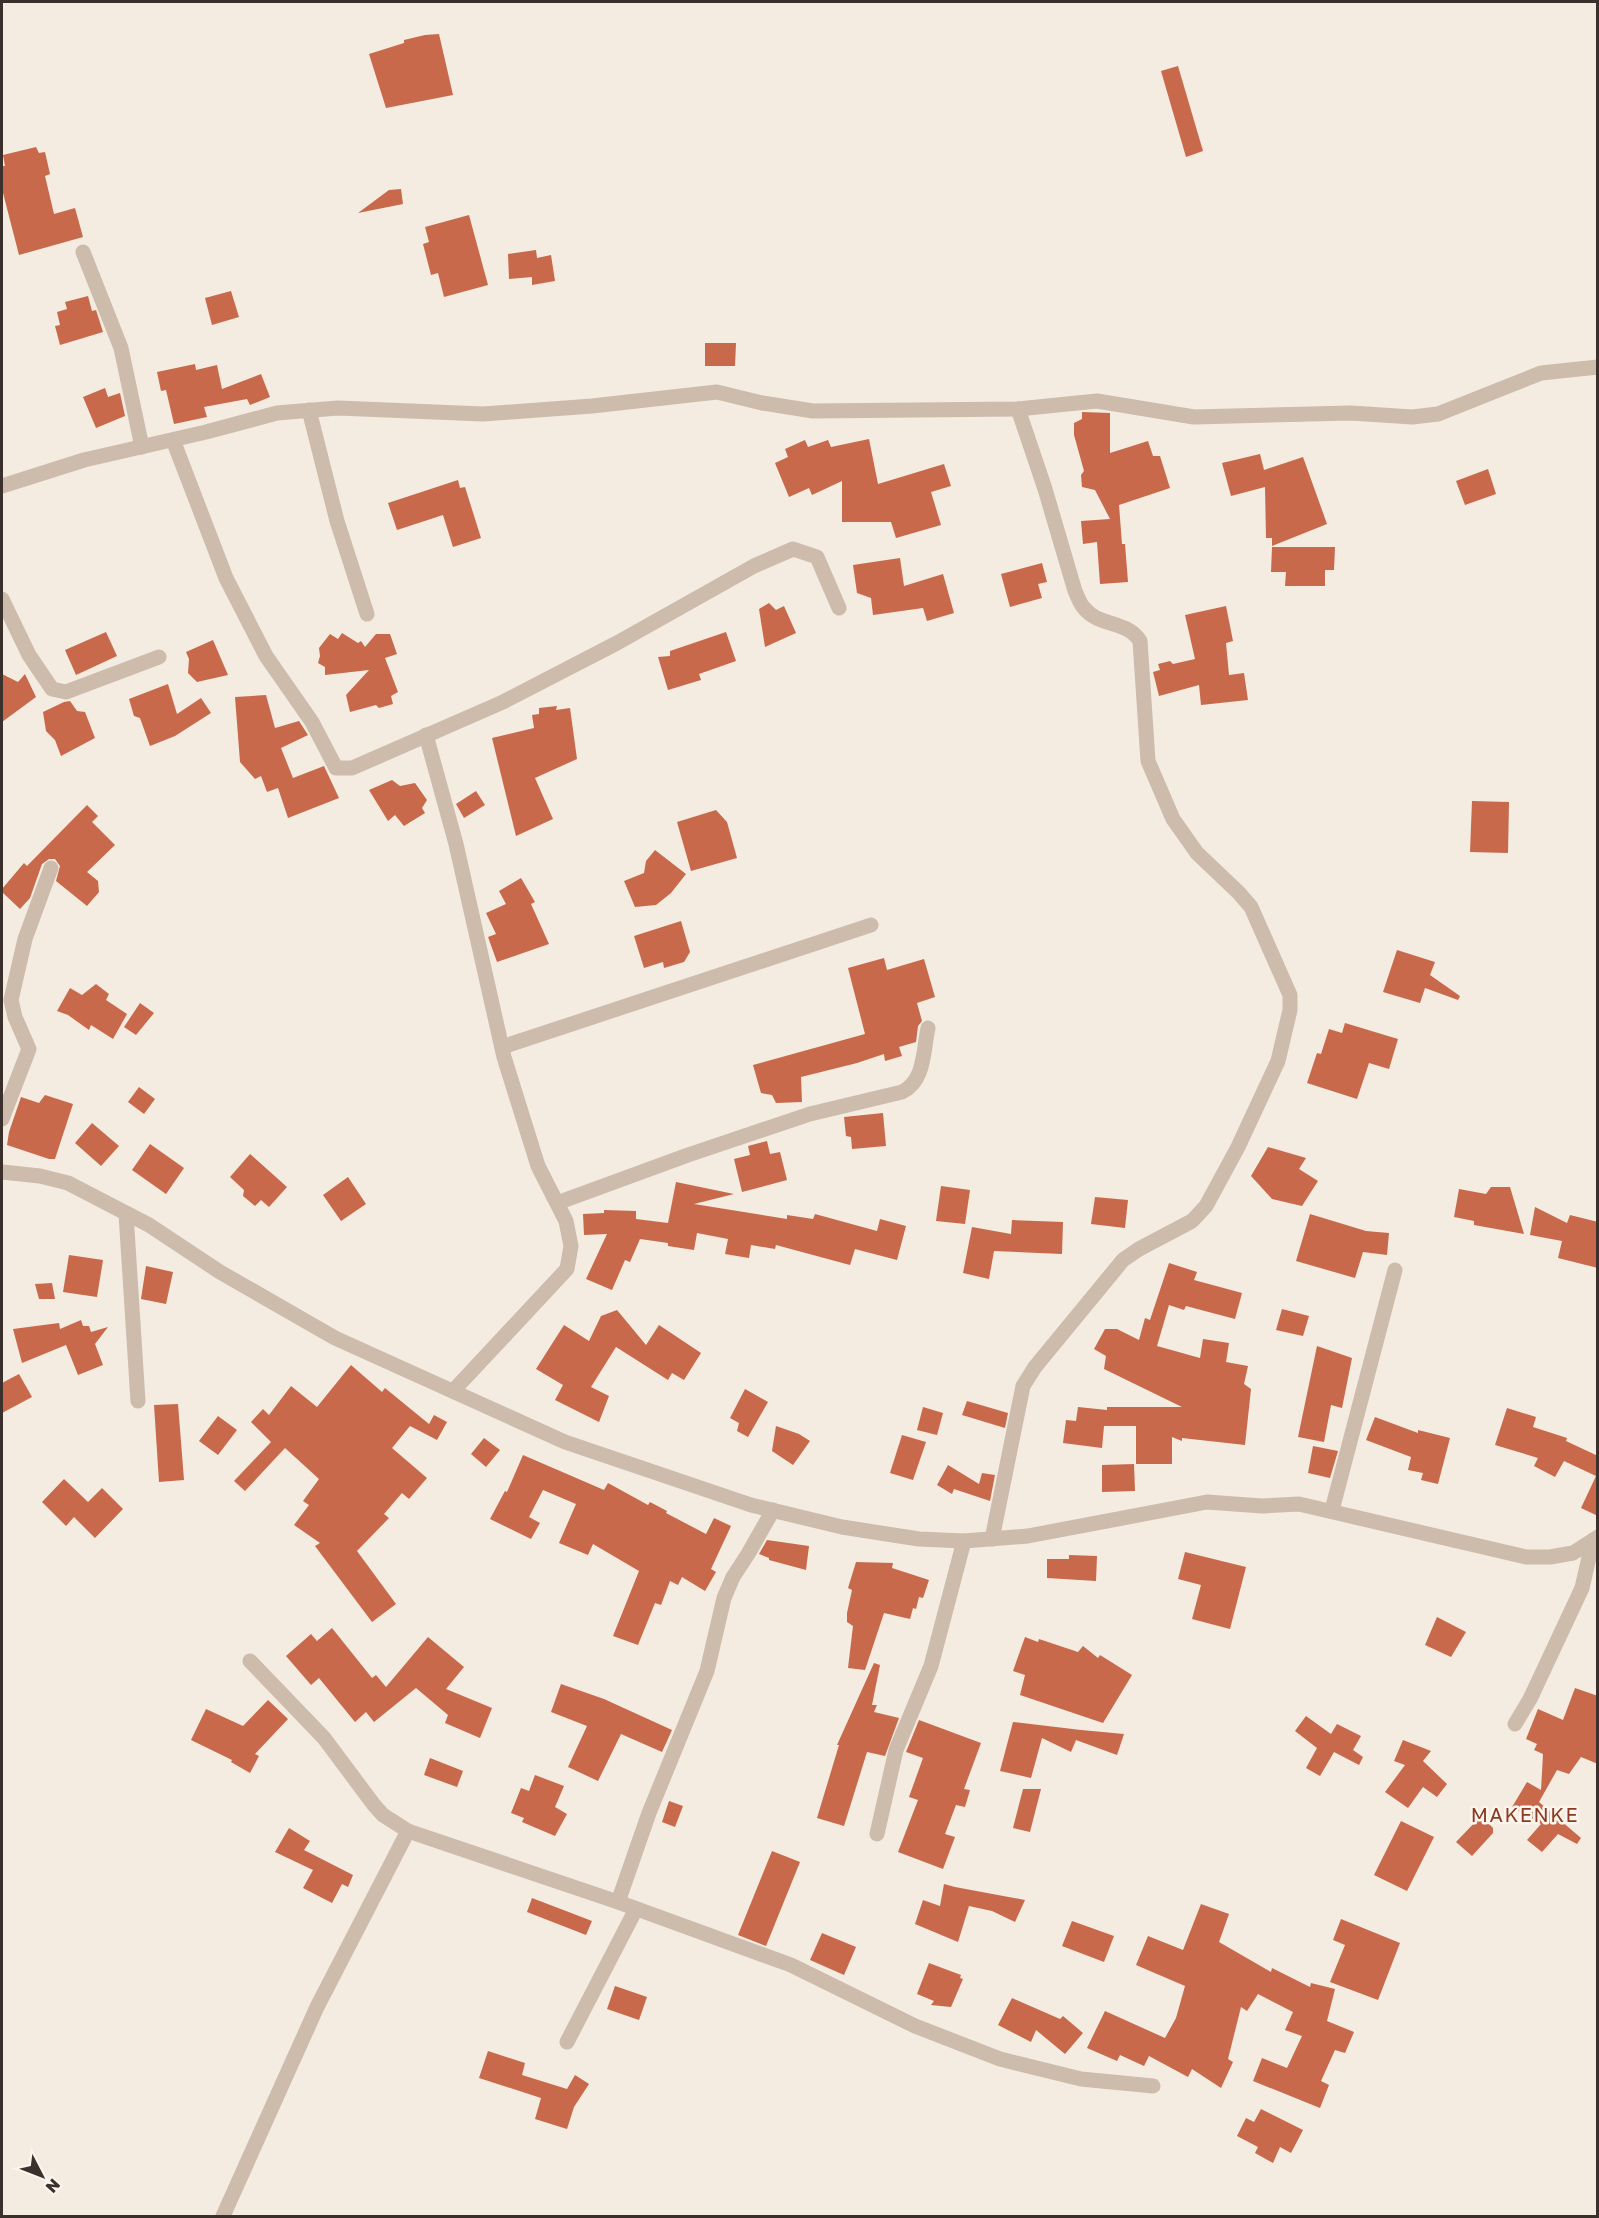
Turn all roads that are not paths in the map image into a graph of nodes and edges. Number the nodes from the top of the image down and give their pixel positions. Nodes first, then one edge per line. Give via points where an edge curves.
1 (83, 252) dead end
2 (1598, 367) edge
3 (1018, 409) junction
4 (309, 410) junction
5 (173, 440) junction
6 (142, 447) junction
7 (2, 486) edge
8 (2, 598) edge
9 (839, 608) dead end
10 (367, 614) dead end
11 (159, 657) dead end
12 (426, 735) junction
13 (51, 868) dead end
14 (871, 925) dead end
15 (928, 1028) dead end
16 (502, 1047) junction
17 (2, 1119) edge
18 (2, 1172) edge
19 (557, 1203) junction
20 (126, 1214) junction
21 (1395, 1270) dead end
22 (453, 1391) junction
23 (138, 1401) dead end
24 (772, 1510) junction
25 (1332, 1510) junction
26 (1595, 1538) edge
27 (992, 1539) junction
28 (964, 1541) junction
29 (1598, 1569) edge
30 (250, 1661) dead end
31 (1515, 1724) dead end
32 (408, 1831) junction
33 (876, 1834) dead end
34 (618, 1902) junction
35 (636, 1909) junction
36 (567, 2042) dead end
37 (1153, 2086) dead end
38 (223, 2217) edge

1 - 6 street via 121,348
2 - 3 street via 1541,374 1438,414 1412,417 1351,413 1194,417 1097,401
3 - 4 street via 813,411 717,392 483,414
3 - 27 street via 1083,607 1099,620 1130,630 1140,641 1148,761 1173,819 1197,854 1251,908 1290,995 1290,1010 1278,1061 1206,1206 1192,1221 1123,1260 1023,1386
4 - 5 street via 277,413
4 - 10 street via 337,521
5 - 6 street
5 - 12 street via 226,578 266,656 312,722 336,768 352,768
6 - 7 street via 84,460
8 - 11 street via 29,655 52,689 66,692
9 - 12 street via 817,557 793,549 754,566 502,702
12 - 16 street via 456,844
13 - 17 street via 25,939 10,1000 29,1049
14 - 16 street
15 - 19 street via 919,1077 909,1089 799,1118
16 - 19 street via 538,1166
18 - 20 street via 68,1183
19 - 22 street via 571,1246 567,1269
20 - 22 street via 335,1338
20 - 23 street
21 - 25 street
22 - 24 street via 565,1442
24 - 28 street via 842,1527 920,1539
24 - 34 street via 724,1598 707,1671 649,1813
25 - 26 street via 1526,1557 1572,1553
25 - 27 street via 1299,1504 1207,1502 1028,1536
26 - 29 street
26 - 31 street via 1582,1588
27 - 28 street
28 - 33 street via 931,1666 896,1749
30 - 32 street via 324,1738 383,1815
32 - 34 street
32 - 38 street via 317,2007
34 - 35 street
35 - 36 street
35 - 37 street via 791,1965 915,2026 1000,2059 1081,2079

